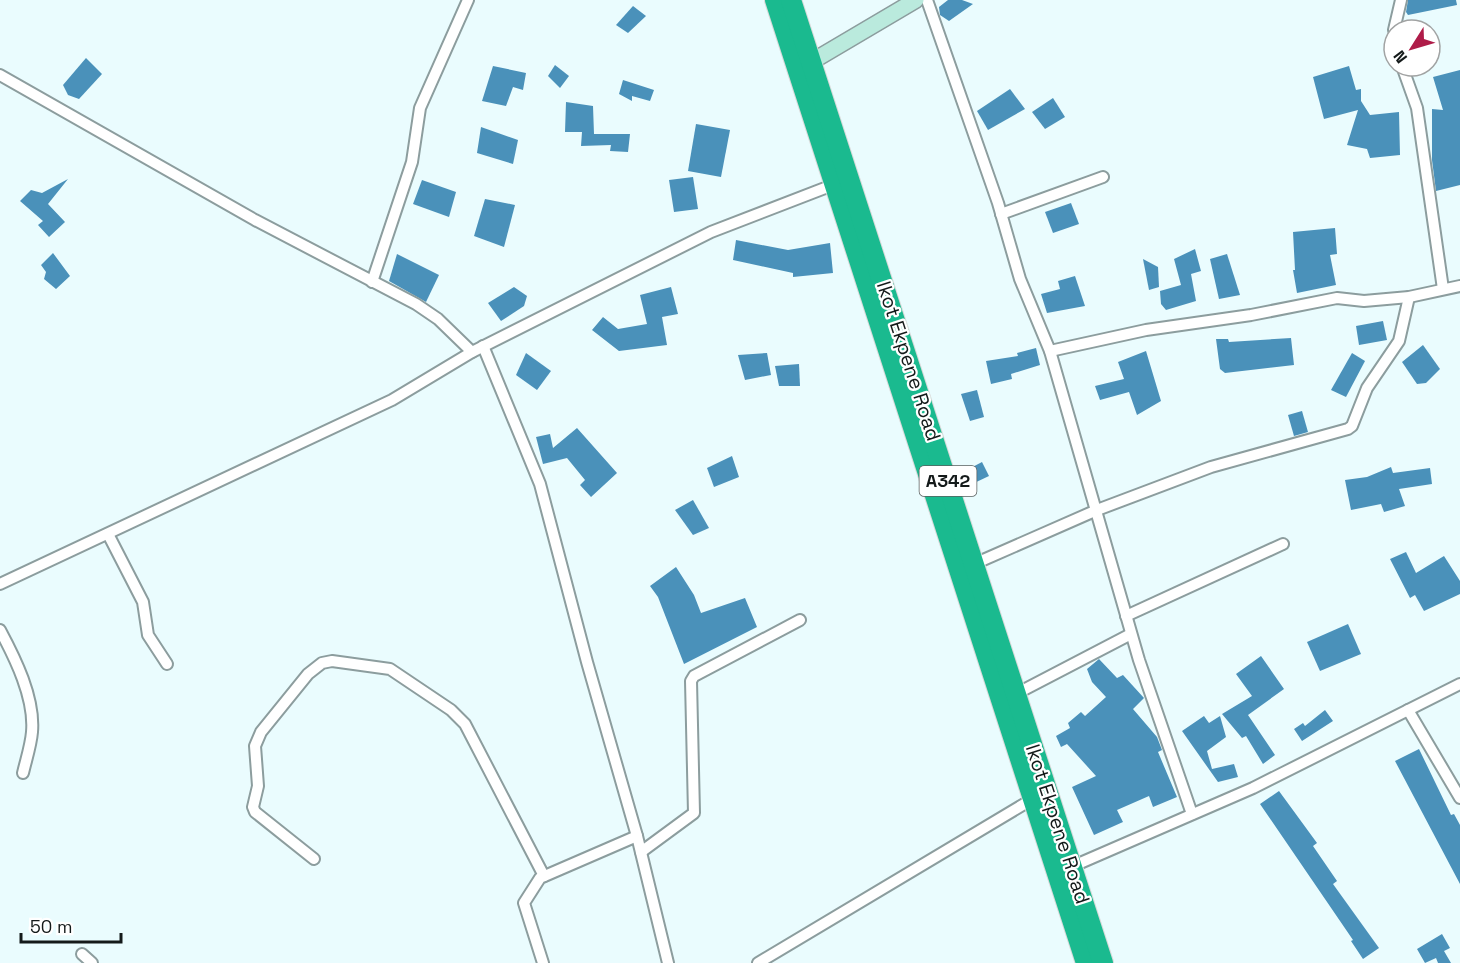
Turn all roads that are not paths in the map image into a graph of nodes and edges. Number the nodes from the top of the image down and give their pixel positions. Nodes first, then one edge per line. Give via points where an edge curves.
1 (468, 0) edge
2 (775, 0) edge
3 (791, 0) edge
4 (916, 0) edge
5 (927, 0) edge
6 (1401, 0) edge
7 (1397, 18) edge
8 (811, 62) junction
9 (0, 75) edge
10 (1406, 78) edge
11 (1103, 177) dead end
12 (843, 181) junction
13 (1001, 214) junction
14 (372, 282) junction
15 (1460, 286) edge
16 (1443, 289) junction
17 (1410, 297) junction
18 (483, 346) junction
19 (1050, 351) junction
20 (471, 352) junction
21 (1097, 510) junction
22 (108, 534) junction
23 (1283, 544) dead end
24 (974, 564) junction
25 (0, 584) edge
26 (1126, 616) junction
27 (800, 620) dead end
28 (0, 630) edge
29 (1131, 634) junction
30 (167, 664) dead end
31 (1460, 684) edge
32 (1009, 698) junction
33 (1408, 710) junction
34 (23, 773) dead end
35 (1040, 795) junction
36 (1460, 798) edge
37 (1192, 814) junction
38 (637, 836) junction
39 (641, 852) junction
40 (314, 859) dead end
41 (1071, 867) junction
42 (544, 876) junction
43 (82, 954) dead end
44 (92, 963) edge
45 (543, 963) edge
46 (668, 963) edge
47 (758, 963) edge
48 (1086, 963) edge
49 (1103, 963) edge

1 - 14 street via 420,108 412,162
2 - 12 highway, Ikot Ekpene Road / A342
3 - 8 highway, Ikot Ekpene Road / A342
4 - 8 street
5 - 13 street
6 - 7 street
8 - 12 highway, Ikot Ekpene Road / A342
9 - 14 street via 265,226
10 - 16 street via 1417,108
11 - 13 street
12 - 18 street via 711,232
12 - 24 highway, Ikot Ekpene Road / A342
12 - 32 highway, Ikot Ekpene Road / A342
13 - 19 street via 1020,279
14 - 20 street via 438,319
15 - 16 street
16 - 17 street
17 - 19 street via 1364,301 1337,298 1146,330
17 - 21 street via 1399,341 1367,388 1348,429 1211,466
18 - 20 street
18 - 38 street via 540,484
19 - 21 street
20 - 22 street via 393,400
21 - 24 street
21 - 26 street
22 - 25 street
22 - 30 street via 143,602 148,635
23 - 26 street
24 - 32 highway, Ikot Ekpene Road / A342
26 - 29 street
27 - 39 street via 690,681 694,813
28 - 34 street via 29,702 32,730
29 - 32 street
29 - 37 street
31 - 33 street
32 - 35 highway, Ikot Ekpene Road / A342
33 - 36 street
33 - 37 street via 1253,788
35 - 41 highway, Ikot Ekpene Road / A342
35 - 47 street
35 - 48 highway, Ikot Ekpene Road / A342
37 - 41 street
38 - 39 street
38 - 42 street
39 - 46 street
40 - 42 street via 255,812 255,746 261,732 308,674 322,663 332,661 390,669 451,710 465,724
41 - 49 highway, Ikot Ekpene Road / A342
42 - 45 street via 524,903
43 - 44 street

